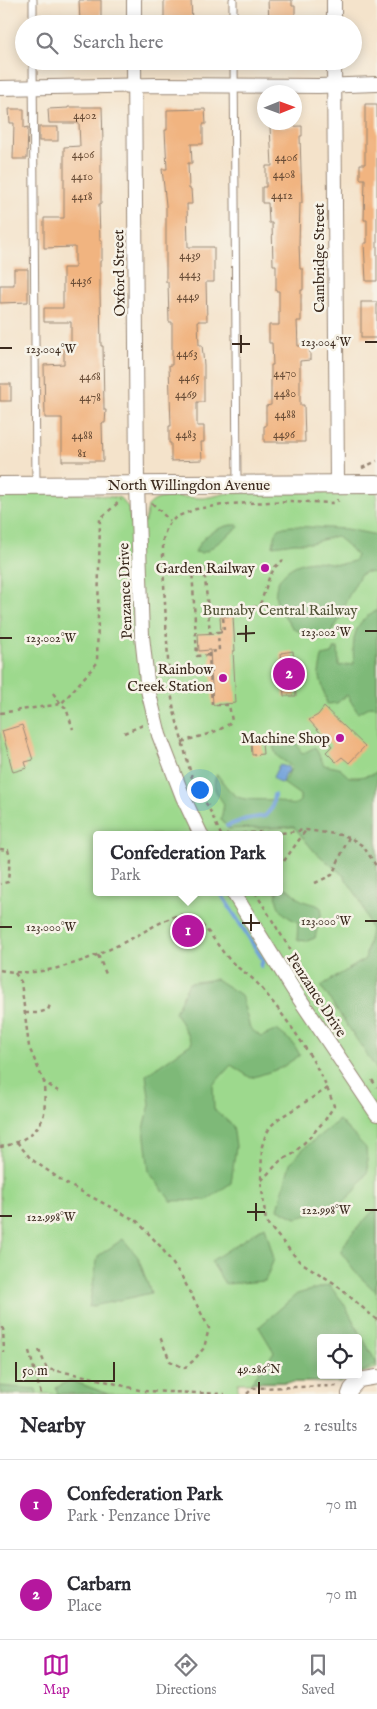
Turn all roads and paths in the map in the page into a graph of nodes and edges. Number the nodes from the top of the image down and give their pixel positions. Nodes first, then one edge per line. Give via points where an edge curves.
1 (33, 0) edge
2 (134, 0) edge
3 (233, 0) edge
4 (334, 0) edge
5 (33, 15) edge
6 (134, 15) edge
7 (234, 15) edge
8 (334, 15) edge
9 (33, 70) edge
10 (134, 70) edge
11 (234, 70) edge
12 (334, 70) edge
13 (377, 84) edge
14 (134, 85) junction
15 (234, 86) junction
16 (334, 86) junction
17 (0, 88) edge
18 (34, 88) junction
19 (377, 484) edge
20 (137, 485) junction
21 (237, 485) junction
22 (0, 486) edge
23 (36, 486) junction
24 (341, 490) junction
25 (122, 499) dead end
26 (151, 502) dead end
27 (170, 521) junction
28 (283, 560) dead end
29 (218, 632) junction
30 (209, 655) junction
31 (53, 693) dead end
32 (61, 704) junction
33 (0, 713) edge
34 (72, 729) dead end
35 (149, 730) dead end
36 (124, 733) dead end
37 (182, 742) junction
38 (192, 780) dead end
39 (194, 787) dead end
40 (306, 830) junction
41 (199, 831) edge
42 (219, 831) edge
43 (283, 833) edge
44 (349, 837) junction
45 (0, 850) edge
46 (284, 861) dead end
47 (377, 867) edge
48 (314, 883) dead end
49 (0, 884) edge
50 (235, 896) edge
51 (257, 896) edge
52 (98, 955) junction
53 (0, 970) edge
54 (15, 973) junction
55 (106, 974) dead end
56 (312, 985) dead end
57 (51, 1002) dead end
58 (25, 1013) junction
59 (44, 1082) junction
60 (328, 1088) junction
61 (58, 1091) dead end
62 (377, 1114) edge
63 (17, 1142) junction
64 (0, 1147) edge
65 (261, 1181) junction
66 (377, 1320) edge
67 (214, 1324) dead end
68 (3, 1327) dead end
69 (209, 1328) junction
70 (160, 1336) dead end
71 (39, 1350) dead end
72 (28, 1351) dead end
73 (4, 1353) dead end
74 (377, 1377) edge
75 (348, 1390) edge
76 (41, 1394) edge
77 (225, 1394) edge
78 (247, 1394) edge

1 - 5 lane
2 - 6 street
3 - 7 lane
4 - 8 street
9 - 18 lane
10 - 14 street, Oxford Street
11 - 15 lane
12 - 16 street, Cambridge Street
13 - 16 street
14 - 15 street
14 - 18 street
14 - 20 street, Oxford Street
15 - 16 street
15 - 21 lane
16 - 24 street, Cambridge Street
17 - 18 street
18 - 23 lane
19 - 24 street, North Willingdon Avenue
20 - 21 street, North Willingdon Avenue
20 - 23 street, North Willingdon Avenue
20 - 41 street, Penzance Drive via 140,606 148,690 157,728
21 - 24 street, North Willingdon Avenue
22 - 23 street, North Willingdon Avenue
24 - 27 path via 332,503 229,504 196,509
25 - 32 path via 100,518 97,663
26 - 27 path
27 - 37 path via 163,538 166,643 172,698
28 - 29 path via 269,578 261,602 255,606 229,608 223,615 224,632
29 - 30 path via 219,651 208,652
29 - 30 path via 210,633 204,567 192,568 197,656
30 - 37 path via 212,705 229,704 232,721
31 - 32 path
32 - 33 path
32 - 34 path via 66,708
35 - 36 path via 144,725
37 - 38 path
39 - 42 path via 208,806
40 - 43 path
40 - 44 path
40 - 46 path
44 - 47 path via 363,846
44 - 48 path via 332,875
45 - 49 path via 8,850 10,858 8,882
50 - 62 street, Penzance Drive via 296,994
51 - 56 path
52 - 54 path via 61,968
52 - 55 path
52 - 60 path via 180,915 197,920 230,960 257,982 285,1018
53 - 54 path
54 - 58 path via 21,982
57 - 58 path via 48,1010
58 - 59 path via 29,1047
59 - 61 path
59 - 63 path via 43,1117 32,1133
60 - 65 path via 334,1106 325,1120 293,1154 280,1161
60 - 65 path via 270,1127 262,1146
63 - 64 path
63 - 69 path via 31,1159 67,1184 137,1221 182,1277
65 - 66 path via 266,1222 298,1262 334,1283
67 - 69 path
68 - 73 path
69 - 70 path via 204,1348 184,1368 170,1361
71 - 77 path via 47,1369 143,1391
72 - 76 path
74 - 75 street via 359,1380
75 - 78 path via 260,1387

